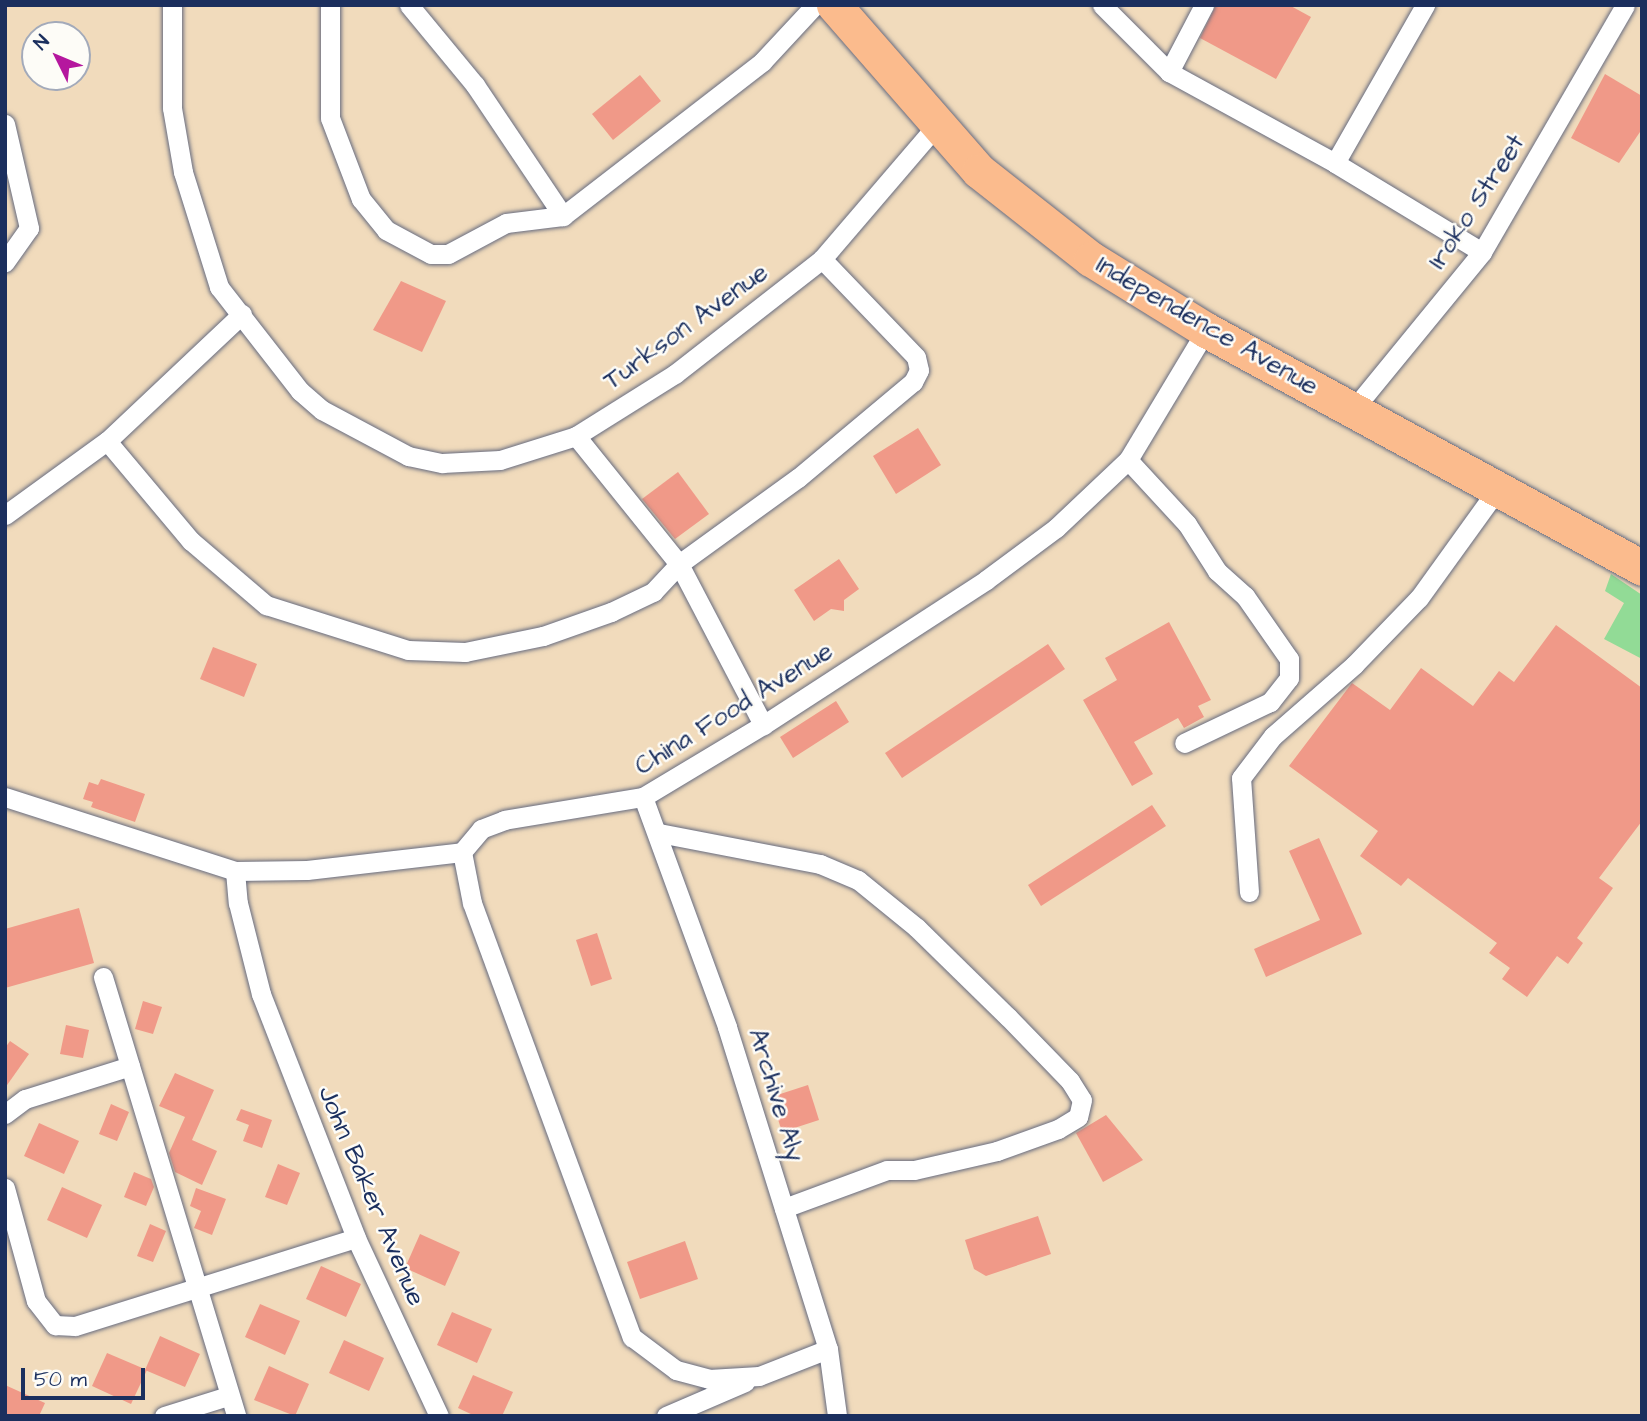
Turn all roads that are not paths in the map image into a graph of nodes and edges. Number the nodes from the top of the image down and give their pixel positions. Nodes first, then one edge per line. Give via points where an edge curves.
1 (172, 5) edge
2 (330, 5) edge
3 (409, 5) edge
4 (815, 5) edge
5 (834, 5) edge
6 (1102, 5) edge
7 (1203, 5) edge
8 (1425, 5) edge
9 (1625, 5) edge
10 (1169, 72) junction
11 (5, 124) edge
12 (937, 125) junction
13 (1335, 163) junction
14 (563, 216) junction
15 (1482, 252) junction
16 (822, 259) junction
17 (5, 262) edge
18 (242, 314) junction
19 (1206, 330) junction
20 (1352, 411) junction
21 (576, 436) junction
22 (107, 441) junction
23 (1128, 460) junction
24 (1497, 490) junction
25 (5, 515) edge
26 (679, 564) junction
27 (1642, 568) edge
28 (763, 725) junction
29 (1184, 743) dead end
30 (5, 797) edge
31 (643, 797) junction
32 (659, 833) junction
33 (462, 852) junction
34 (235, 871) junction
35 (1249, 892) dead end
36 (103, 977) dead end
37 (130, 1066) junction
38 (5, 1114) edge
39 (5, 1188) edge
40 (784, 1208) junction
41 (356, 1238) junction
42 (196, 1285) junction
43 (828, 1349) junction
44 (759, 1376) junction
45 (228, 1396) junction
46 (164, 1416) edge
47 (236, 1416) edge
48 (439, 1416) edge
49 (666, 1416) edge
50 (837, 1416) edge

1 - 18 street, Turkson Avenue via 172,108 183,172 219,287
2 - 14 street via 331,118 361,200 386,230 431,254 448,254 506,223
3 - 14 street via 475,85
4 - 14 street via 762,62
5 - 12 highway, Independence Avenue
6 - 10 street
7 - 10 street
8 - 13 street
9 - 15 street, Iroko Street
10 - 13 street
11 - 17 street via 29,228
12 - 16 street, Turkson Avenue
12 - 19 highway, Independence Avenue via 978,171 1091,259
13 - 15 street
15 - 20 street, Iroko Street
16 - 21 street, Turkson Avenue via 675,374
16 - 26 street via 916,357 919,370 913,382 798,478
18 - 21 street, Turkson Avenue via 300,391 322,410 408,456 442,463 500,460
18 - 22 street
19 - 20 highway, Independence Avenue
19 - 23 street, China Food Avenue
20 - 24 highway, Independence Avenue
21 - 26 street
22 - 25 street
22 - 26 street via 191,541 266,606 408,650 465,652 543,636 653,592
23 - 28 street, China Food Avenue via 1056,528 986,580
23 - 29 street via 1187,524 1217,571 1245,596 1289,659 1289,678 1270,702
24 - 27 highway, Independence Avenue
24 - 35 street via 1419,598 1354,665 1273,736 1241,778
26 - 28 street
28 - 31 street, China Food Avenue
30 - 34 street
31 - 32 street, Archive Aly
31 - 33 street, China Food Avenue via 504,820 481,829
32 - 40 street, Archive Aly
32 - 40 street via 808,861 858,880 917,928 999,1008 1070,1081 1082,1100 1078,1117 1058,1129 914,1170 887,1170
33 - 34 street via 307,870
33 - 44 street via 472,903 622,1320 645,1349 676,1370 709,1379
34 - 41 street, John Baker Avenue via 237,903 261,994
36 - 37 street
37 - 38 street via 25,1099
37 - 42 street
39 - 42 street via 36,1301 55,1325 75,1326
40 - 43 street, Archive Aly
41 - 42 street
41 - 48 street, John Baker Avenue
42 - 45 street
43 - 44 street
43 - 50 street, Archive Aly
44 - 49 street
45 - 46 street
45 - 47 street

